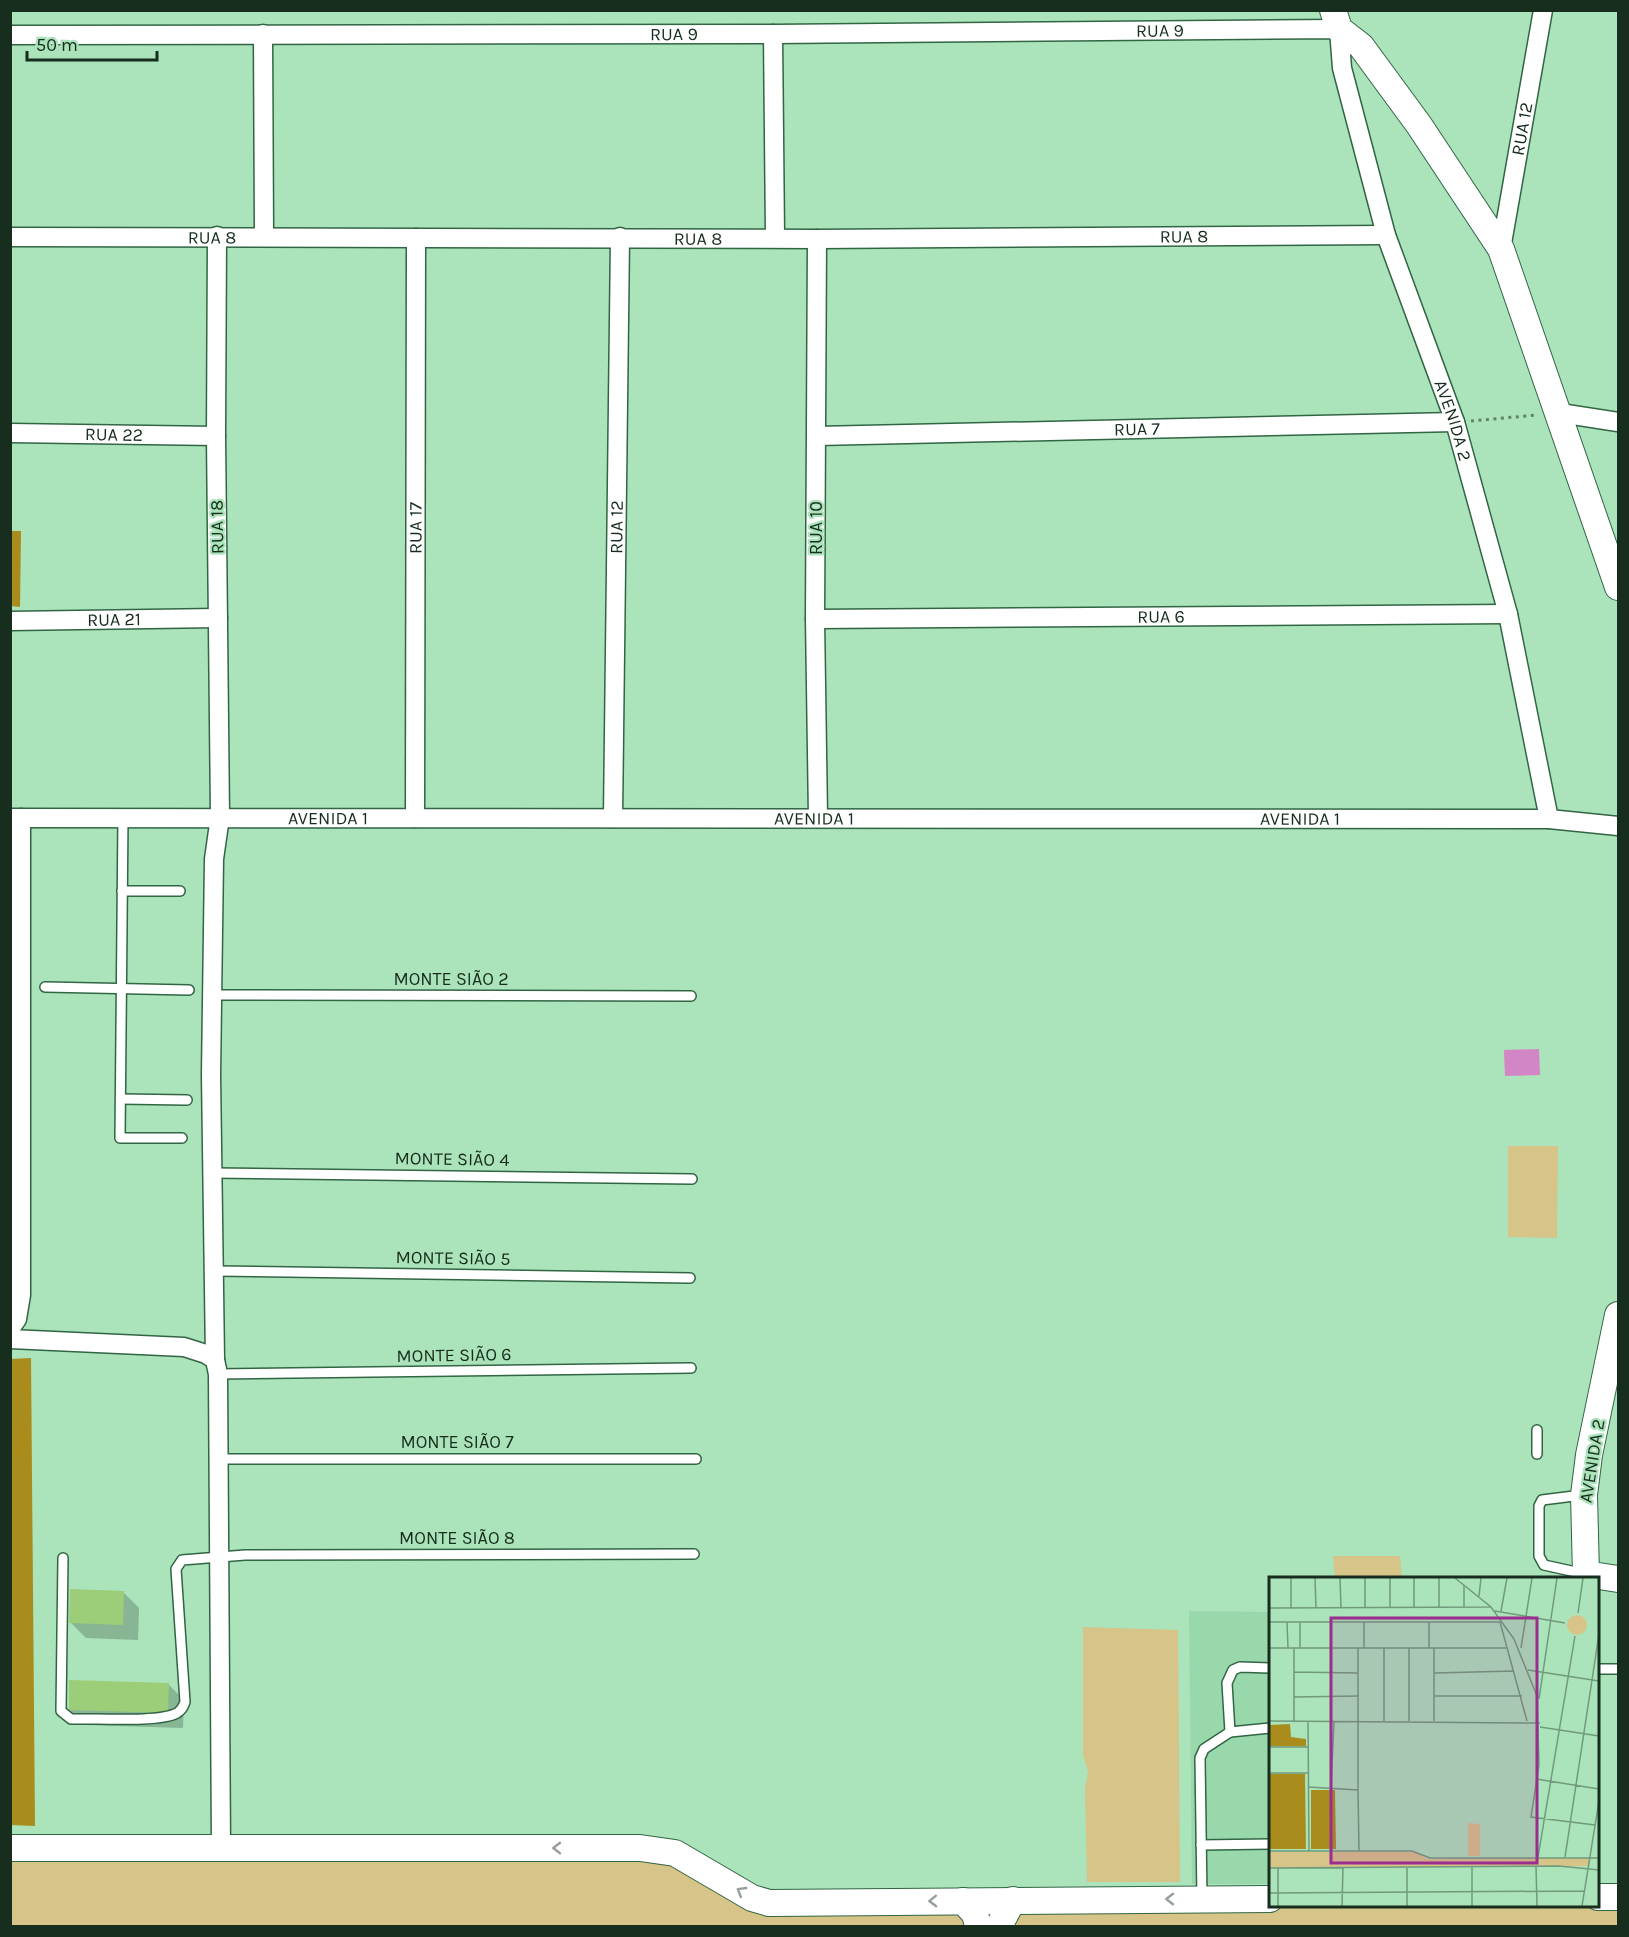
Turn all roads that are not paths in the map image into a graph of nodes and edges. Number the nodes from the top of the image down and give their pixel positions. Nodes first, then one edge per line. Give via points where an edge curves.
1 (1543, 10) edge
2 (1336, 20) edge
3 (263, 34) junction
4 (773, 34) junction
5 (10, 35) edge
6 (1386, 235) junction
7 (217, 236) junction
8 (264, 236) junction
9 (10, 237) edge
10 (620, 237) junction
11 (775, 237) junction
12 (416, 238) junction
13 (817, 239) junction
14 (1501, 249) junction
15 (1560, 413) junction
16 (1618, 422) edge
17 (1455, 423) junction
18 (10, 433) edge
19 (216, 436) junction
20 (817, 436) junction
21 (1618, 586) edge
22 (1508, 614) junction
23 (218, 618) junction
24 (815, 619) junction
25 (10, 621) edge
26 (123, 817) junction
27 (220, 817) junction
28 (818, 817) junction
29 (16, 818) edge
30 (416, 818) junction
31 (613, 818) junction
32 (1549, 819) junction
33 (1618, 826) edge
34 (122, 891) junction
35 (180, 891) dead end
36 (45, 987) dead end
37 (122, 987) junction
38 (189, 990) dead end
39 (212, 995) junction
40 (691, 996) dead end
41 (121, 1099) junction
42 (187, 1100) dead end
43 (182, 1138) dead end
44 (213, 1173) junction
45 (692, 1179) dead end
46 (215, 1271) junction
47 (690, 1278) dead end
48 (1618, 1315) edge
49 (10, 1329) edge
50 (10, 1339) edge
51 (216, 1367) junction
52 (691, 1368) dead end
53 (1537, 1430) dead end
54 (1537, 1454) dead end
55 (218, 1459) junction
56 (696, 1459) dead end
57 (1584, 1495) junction
58 (694, 1554) dead end
59 (219, 1557) junction
60 (63, 1558) dead end
61 (1586, 1574) junction
62 (1618, 1579) edge
63 (1269, 1668) edge
64 (1599, 1668) edge
65 (1618, 1669) edge
66 (1269, 1728) edge
67 (1230, 1732) junction
68 (1269, 1844) edge
69 (1201, 1845) junction
70 (10, 1848) edge
71 (221, 1848) junction
72 (1618, 1896) edge
73 (1599, 1897) edge
74 (1202, 1899) junction
75 (1269, 1899) edge
76 (1012, 1900) junction
77 (963, 1901) junction
78 (978, 1926) edge
79 (999, 1926) edge

1 - 14 street, RUA 12
2 - 4 street, RUA 9
2 - 6 street, AVENIDA 2 via 1342,68
2 - 14 street via 1413,117
3 - 4 street, RUA 9
3 - 5 street, RUA 9
3 - 8 street
4 - 11 street
6 - 13 street, RUA 8
6 - 17 street, AVENIDA 2
7 - 8 street, RUA 8
7 - 9 street, RUA 8
7 - 19 street, RUA 18
8 - 12 street, RUA 8
10 - 11 street, RUA 8
10 - 12 street, RUA 8
10 - 31 street, RUA 12
11 - 13 street, RUA 8
12 - 30 street, RUA 17
13 - 20 street, RUA 10
14 - 15 street
15 - 16 street
15 - 21 street
17 - 20 street, RUA 7
17 - 22 street, AVENIDA 2
18 - 19 street, RUA 22
19 - 23 street, RUA 18
20 - 24 street, RUA 10
22 - 24 street, RUA 6
22 - 32 street, AVENIDA 2
23 - 25 street, RUA 21
23 - 27 street, RUA 18
24 - 28 street, RUA 10
26 - 27 street, AVENIDA 1
26 - 29 street, AVENIDA 1
26 - 34 lane
27 - 30 street, AVENIDA 1
27 - 39 street, RUA 18 via 214,859
28 - 31 street, AVENIDA 1
28 - 32 street, AVENIDA 1
29 - 49 street via 21,1295 17,1318
30 - 31 street, AVENIDA 1
32 - 33 street, AVENIDA 1
34 - 35 lane
34 - 37 lane
36 - 37 lane
37 - 38 lane
37 - 41 lane
39 - 40 lane, MONTE SIÃO 2
39 - 44 street, RUA 18
41 - 42 lane
41 - 43 lane via 120,1138
44 - 45 lane, MONTE SIÃO 4
44 - 46 street, RUA 18
46 - 47 lane, MONTE SIÃO 5
46 - 51 street, RUA 18
48 - 57 street, AVENIDA 2
50 - 51 street via 184,1347 206,1354
51 - 52 lane, MONTE SIÃO 6
51 - 55 street, RUA 18
53 - 54 lane
55 - 56 lane, MONTE SIÃO 7
55 - 59 street, RUA 18
57 - 61 street, AVENIDA 2
57 - 61 lane via 1542,1500 1539,1556 1544,1565
58 - 59 lane, MONTE SIÃO 8
59 - 60 lane, MONTE SIÃO 8 via 182,1560 177,1566 185,1702 175,1714 155,1718 71,1719 61,1710
59 - 71 street, RUA 18
61 - 62 street
63 - 67 lane via 1240,1667 1229,1675
64 - 65 lane
66 - 67 lane
67 - 69 lane via 1204,1749 1200,1758
68 - 69 lane
69 - 74 lane
70 - 71 street
77 -> 71 street via 768,1903 752,1898 675,1853 659,1849
72 - 73 street
74 - 75 street
74 -> 76 street
76 - 77 street
76 - 79 street
77 - 78 street via 975,1914

